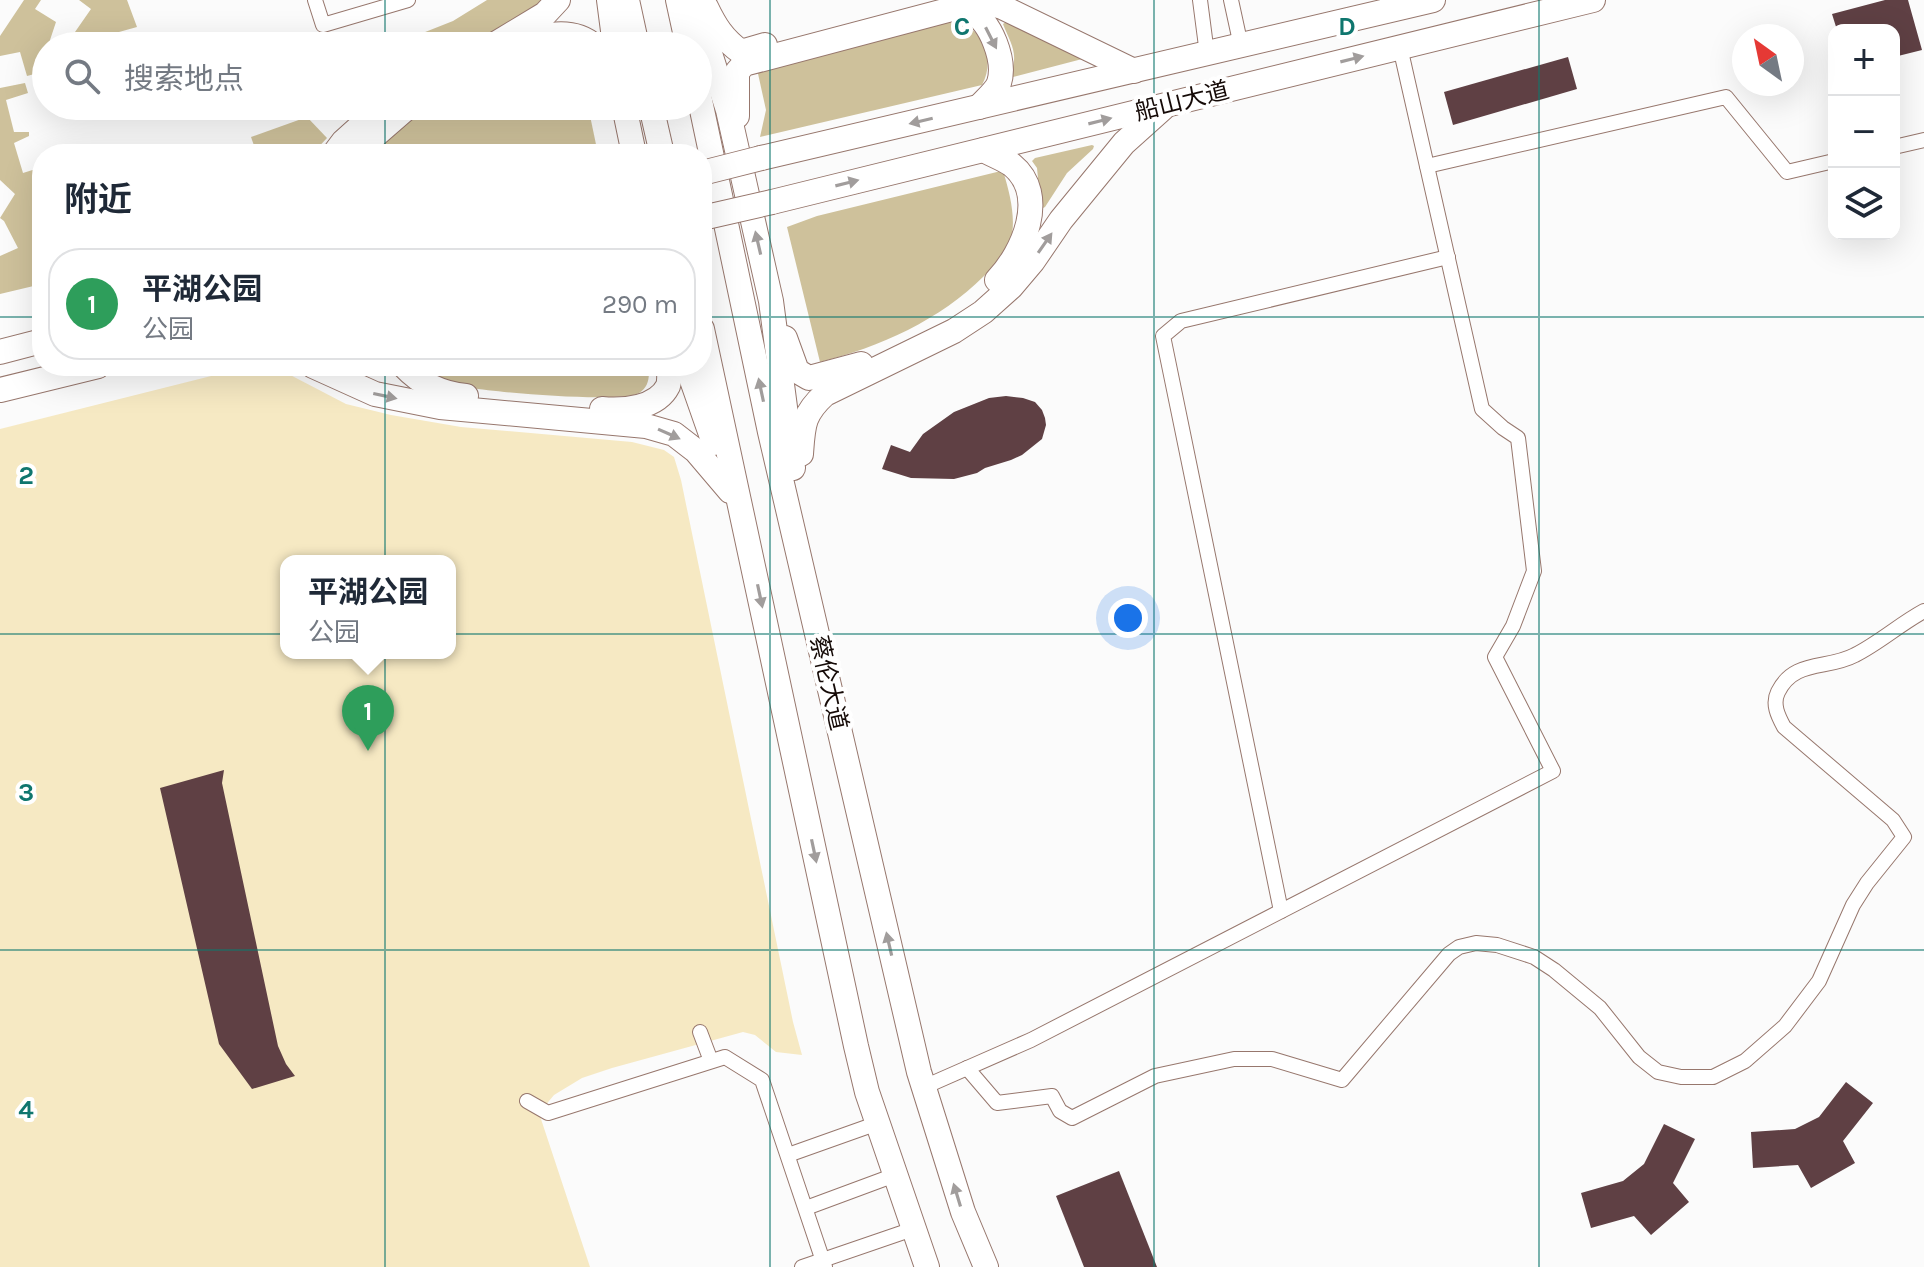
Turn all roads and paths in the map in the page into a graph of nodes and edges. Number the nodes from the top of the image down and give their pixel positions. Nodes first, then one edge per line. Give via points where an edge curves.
1 (315, 0) edge
2 (408, 0) edge
3 (558, 0) edge
4 (609, 0) edge
5 (627, 0) edge
6 (678, 0) edge
7 (693, 0) edge
8 (702, 0) edge
9 (933, 0) edge
10 (975, 0) edge
11 (1200, 0) edge
12 (1231, 0) edge
13 (1433, 0) edge
14 (1593, 0) edge
15 (515, 32) edge
16 (613, 32) edge
17 (634, 32) edge
18 (685, 32) edge
19 (703, 32) edge
20 (1241, 46) junction
21 (1400, 47) junction
22 (1207, 54) junction
23 (712, 60) edge
24 (1134, 71) junction
25 (1167, 105) junction
26 (979, 107) junction
27 (367, 120) edge
28 (393, 120) edge
29 (626, 120) edge
30 (654, 120) edge
31 (704, 120) edge
32 (1924, 140) edge
33 (342, 144) edge
34 (368, 144) edge
35 (632, 144) edge
36 (660, 144) edge
37 (709, 144) edge
38 (1900, 146) edge
39 (737, 150) junction
40 (984, 150) junction
41 (712, 158) edge
42 (1828, 162) edge
43 (1427, 166) junction
44 (712, 170) edge
45 (712, 216) edge
46 (1448, 257) junction
47 (771, 301) junction
48 (32, 344) edge
49 (0, 352) edge
50 (712, 375) edge
51 (57, 376) edge
52 (335, 376) edge
53 (416, 376) edge
54 (669, 376) edge
55 (690, 376) edge
56 (0, 390) edge
57 (730, 491) junction
58 (797, 500) junction
59 (750, 548) junction
60 (809, 597) junction
61 (1924, 611) edge
62 (1281, 911) junction
63 (700, 1032) dead end
64 (711, 1061) junction
65 (967, 1068) junction
66 (924, 1087) junction
67 (527, 1101) dead end
68 (878, 1123) junction
69 (788, 1155) junction
70 (895, 1175) junction
71 (806, 1208) junction
72 (913, 1229) junction
73 (824, 1264) edge
74 (802, 1267) edge
75 (927, 1267) edge
76 (986, 1267) edge

1 - 2 street via 323,25
3 - 15 highway
4 - 16 highway
5 - 17 highway
6 - 18 highway
7 - 19 highway
8 - 9 highway via 717,29 741,52
10 - 24 highway via 1002,7
11 - 22 street
12 - 20 street
13 - 20 highway, 船山大道
14 - 21 highway, 船山大道
20 - 22 highway, 船山大道
25 -> 21 highway, 船山大道
21 - 43 street
22 - 24 highway, 船山大道
23 - 39 highway
24 - 26 highway, 船山大道
40 -> 25 highway, 船山大道
58 -> 25 highway via 803,423 812,406 825,394 983,312 1033,261 1124,143
39 -> 26 highway via 737,72 744,64 952,9 979,17 1000,58 998,83
26 -> 44 highway, 船山大道, bridge
27 - 33 highway
28 - 34 highway
29 - 35 highway
30 - 36 highway
37 -> 31 highway, 蔡伦大道
32 - 38 street
47 -> 39 highway
45 -> 40 highway, 船山大道, bridge
40 - 47 highway via 1012,165 1025,181 1030,217 1009,267 945,323 861,364 809,378 797,371
60 -> 41 highway, 蔡伦大道
42 - 43 street via 1787,172 1726,97
43 - 46 street
46 - 62 street via 1482,409 1518,438 1531,540 1534,571 1495,657 1553,771
46 - 62 street via 1181,321 1163,336
47 - 58 highway
48 - 49 highway
50 - 59 highway, 蔡伦大道
51 - 56 highway
52 -> 57 highway via 375,394 440,407 646,426 674,434
53 - 54 highway via 451,395 615,410 659,397
55 - 57 highway, 蔡伦大道
57 - 59 highway, 蔡伦大道
58 - 60 highway
59 -> 68 highway, 蔡伦大道 via 856,1046
66 -> 60 highway, 蔡伦大道
61 - 65 street via 1854,656 1791,674 1775,698 1784,727 1893,820 1904,837 1853,905 1819,981 1785,1026 1745,1061 1713,1077 1658,1072 1639,1057 1600,1008 1554,970 1534,957 1476,943 1449,954 1342,1080 1272,1059 1234,1059 1155,1076 1072,1118 1060,1111 1052,1096 997,1103
62 - 65 street
63 - 64 street
64 - 67 street via 548,1113
64 - 69 street via 725,1057 762,1080
65 - 66 street
76 -> 66 highway, 蔡伦大道
68 - 69 street
68 - 70 highway, 蔡伦大道
69 - 71 street
70 - 71 street
70 - 72 highway, 蔡伦大道
71 - 73 street
72 - 73 street
72 - 75 highway, 蔡伦大道
73 - 74 street

